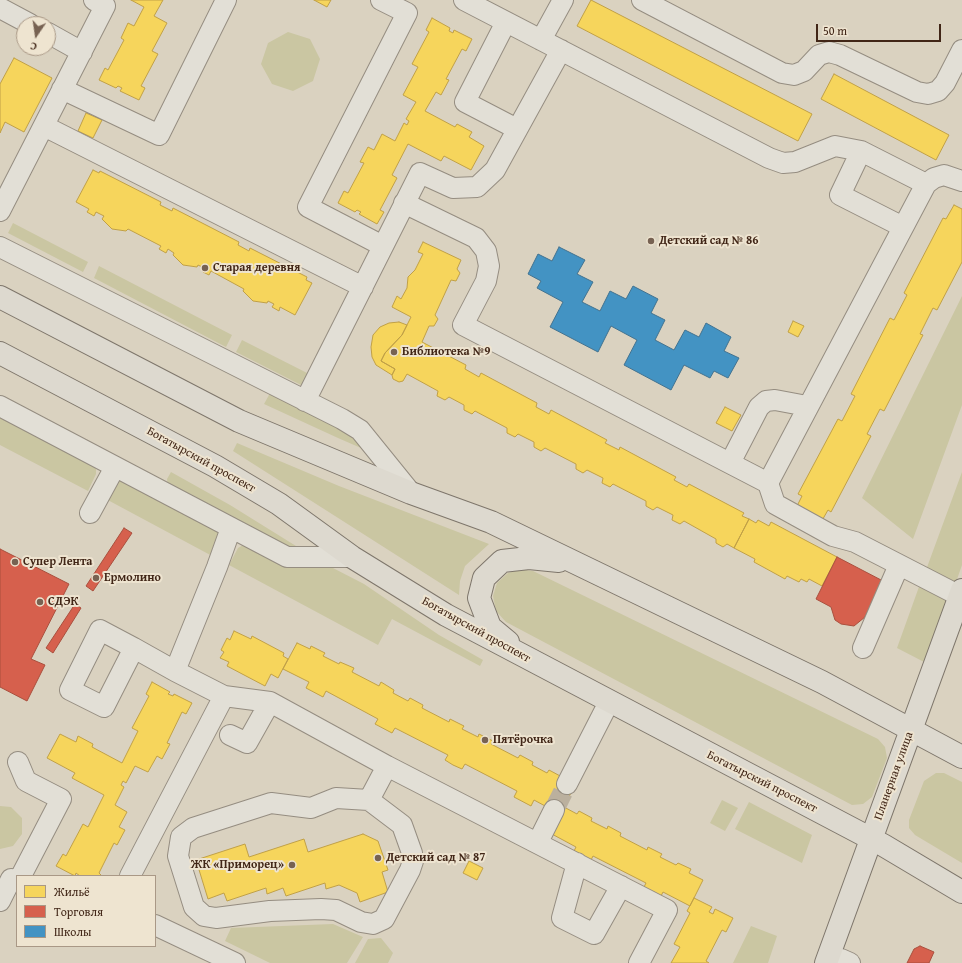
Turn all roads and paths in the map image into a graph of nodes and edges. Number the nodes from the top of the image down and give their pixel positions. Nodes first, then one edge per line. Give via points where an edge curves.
1 (94, 0) edge
2 (226, 0) edge
3 (381, 0) edge
4 (464, 0) edge
5 (563, 0) edge
6 (642, 0) edge
7 (0, 8) edge
8 (16, 17) edge
9 (506, 22) junction
10 (56, 37) edge
11 (541, 40) junction
12 (561, 50) junction
13 (962, 50) edge
14 (82, 52) junction
15 (62, 89) junction
16 (44, 126) junction
17 (517, 129) junction
18 (861, 151) junction
19 (962, 181) edge
20 (926, 184) junction
21 (404, 202) junction
22 (0, 211) edge
23 (903, 227) junction
24 (383, 246) junction
25 (0, 247) edge
26 (363, 287) junction
27 (0, 297) edge
28 (0, 353) edge
29 (305, 401) junction
30 (0, 406) edge
31 (807, 406) junction
32 (730, 463) junction
33 (115, 467) junction
34 (768, 483) junction
35 (411, 493) junction
36 (90, 513) dead end
37 (231, 528) junction
38 (352, 557) junction
39 (574, 562) junction
40 (899, 565) junction
41 (961, 593) edge
42 (962, 629) edge
43 (134, 648) dead end
44 (864, 648) dead end
45 (528, 659) junction
46 (175, 671) junction
47 (224, 696) junction
48 (270, 702) junction
49 (609, 702) junction
50 (917, 733) junction
51 (230, 735) dead end
52 (962, 757) edge
53 (18, 762) dead end
54 (387, 766) junction
55 (567, 784) tunnel mouth
56 (369, 800) junction
57 (554, 810) tunnel mouth
58 (158, 826) junction
59 (181, 837) junction
60 (538, 842) junction
61 (877, 842) junction
62 (577, 863) junction
63 (131, 875) edge
64 (12, 877) edge
65 (620, 886) junction
66 (962, 892) edge
67 (0, 901) edge
68 (156, 925) edge
69 (839, 962) edge
70 (236, 963) edge
71 (639, 963) edge

1 - 14 street via 105,6
2 - 15 street via 159,135
3 - 24 street via 407,13 308,207
4 - 9 street
5 - 11 street
6 - 13 street via 782,73 794,75 804,71 819,55 829,52 840,54 917,92 928,94 938,91 945,83
7 - 8 street
9 - 11 street
9 - 17 street via 465,102
10 - 14 street
11 - 12 street
12 - 17 street
12 - 18 street via 783,163 795,162 835,146
14 - 15 street
15 - 16 street
16 - 22 street
16 - 26 street
17 - 21 street via 495,170 477,187 453,188 420,173
18 - 20 street
18 - 23 street via 840,195
19 - 20 street via 944,175
20 - 23 street
21 - 24 street
21 - 32 street via 476,238 486,251 489,266 486,281 463,326
23 - 31 street
24 - 26 street
25 - 29 street
26 - 29 street
27 - 35 main road via 239,421
28 - 38 main road, Богатырский проспект via 215,466 279,504
29 - 35 street via 360,430
30 - 33 street
31 - 32 street via 775,400 759,407
31 - 34 street
32 - 34 street
33 - 36 street
33 - 37 street
34 - 40 street via 774,504 833,536 855,542
35 - 39 main road via 491,522
37 - 38 street via 287,557
37 - 46 street
38 - 45 main road, Богатырский проспект via 446,615
39 - 45 main road via 529,558 502,561 484,578 479,598 490,627
39 - 50 main road via 814,679
40 - 41 street
40 - 44 street
41 - 50 main road, Планерная улица
42 - 50 main road, Планерная улица
43 - 46 street
45 - 49 main road, Богатырский проспект
46 - 47 street
47 - 48 street
47 - 58 street
48 - 51 street via 247,743
48 - 54 street
49 - 55 street
49 - 61 main road, Богатырский проспект
50 - 52 main road
50 - 61 main road, Планерная улица
53 - 64 street via 26,781 61,799
54 - 56 street
54 - 60 street
56 - 59 street via 336,798 310,808 271,803 193,828
56 - 59 street via 402,825 413,861 384,919 373,924 361,922 336,910 321,909 270,911 216,918 204,916 194,907 178,856
57 - 60 street
58 - 59 street
58 - 63 street
60 - 62 street
61 - 66 main road, Богатырский проспект
61 - 69 main road, Планерная улица
62 - 65 street
62 - 65 street via 562,918 594,934
64 - 67 street
65 - 71 street via 667,910
68 - 70 street

